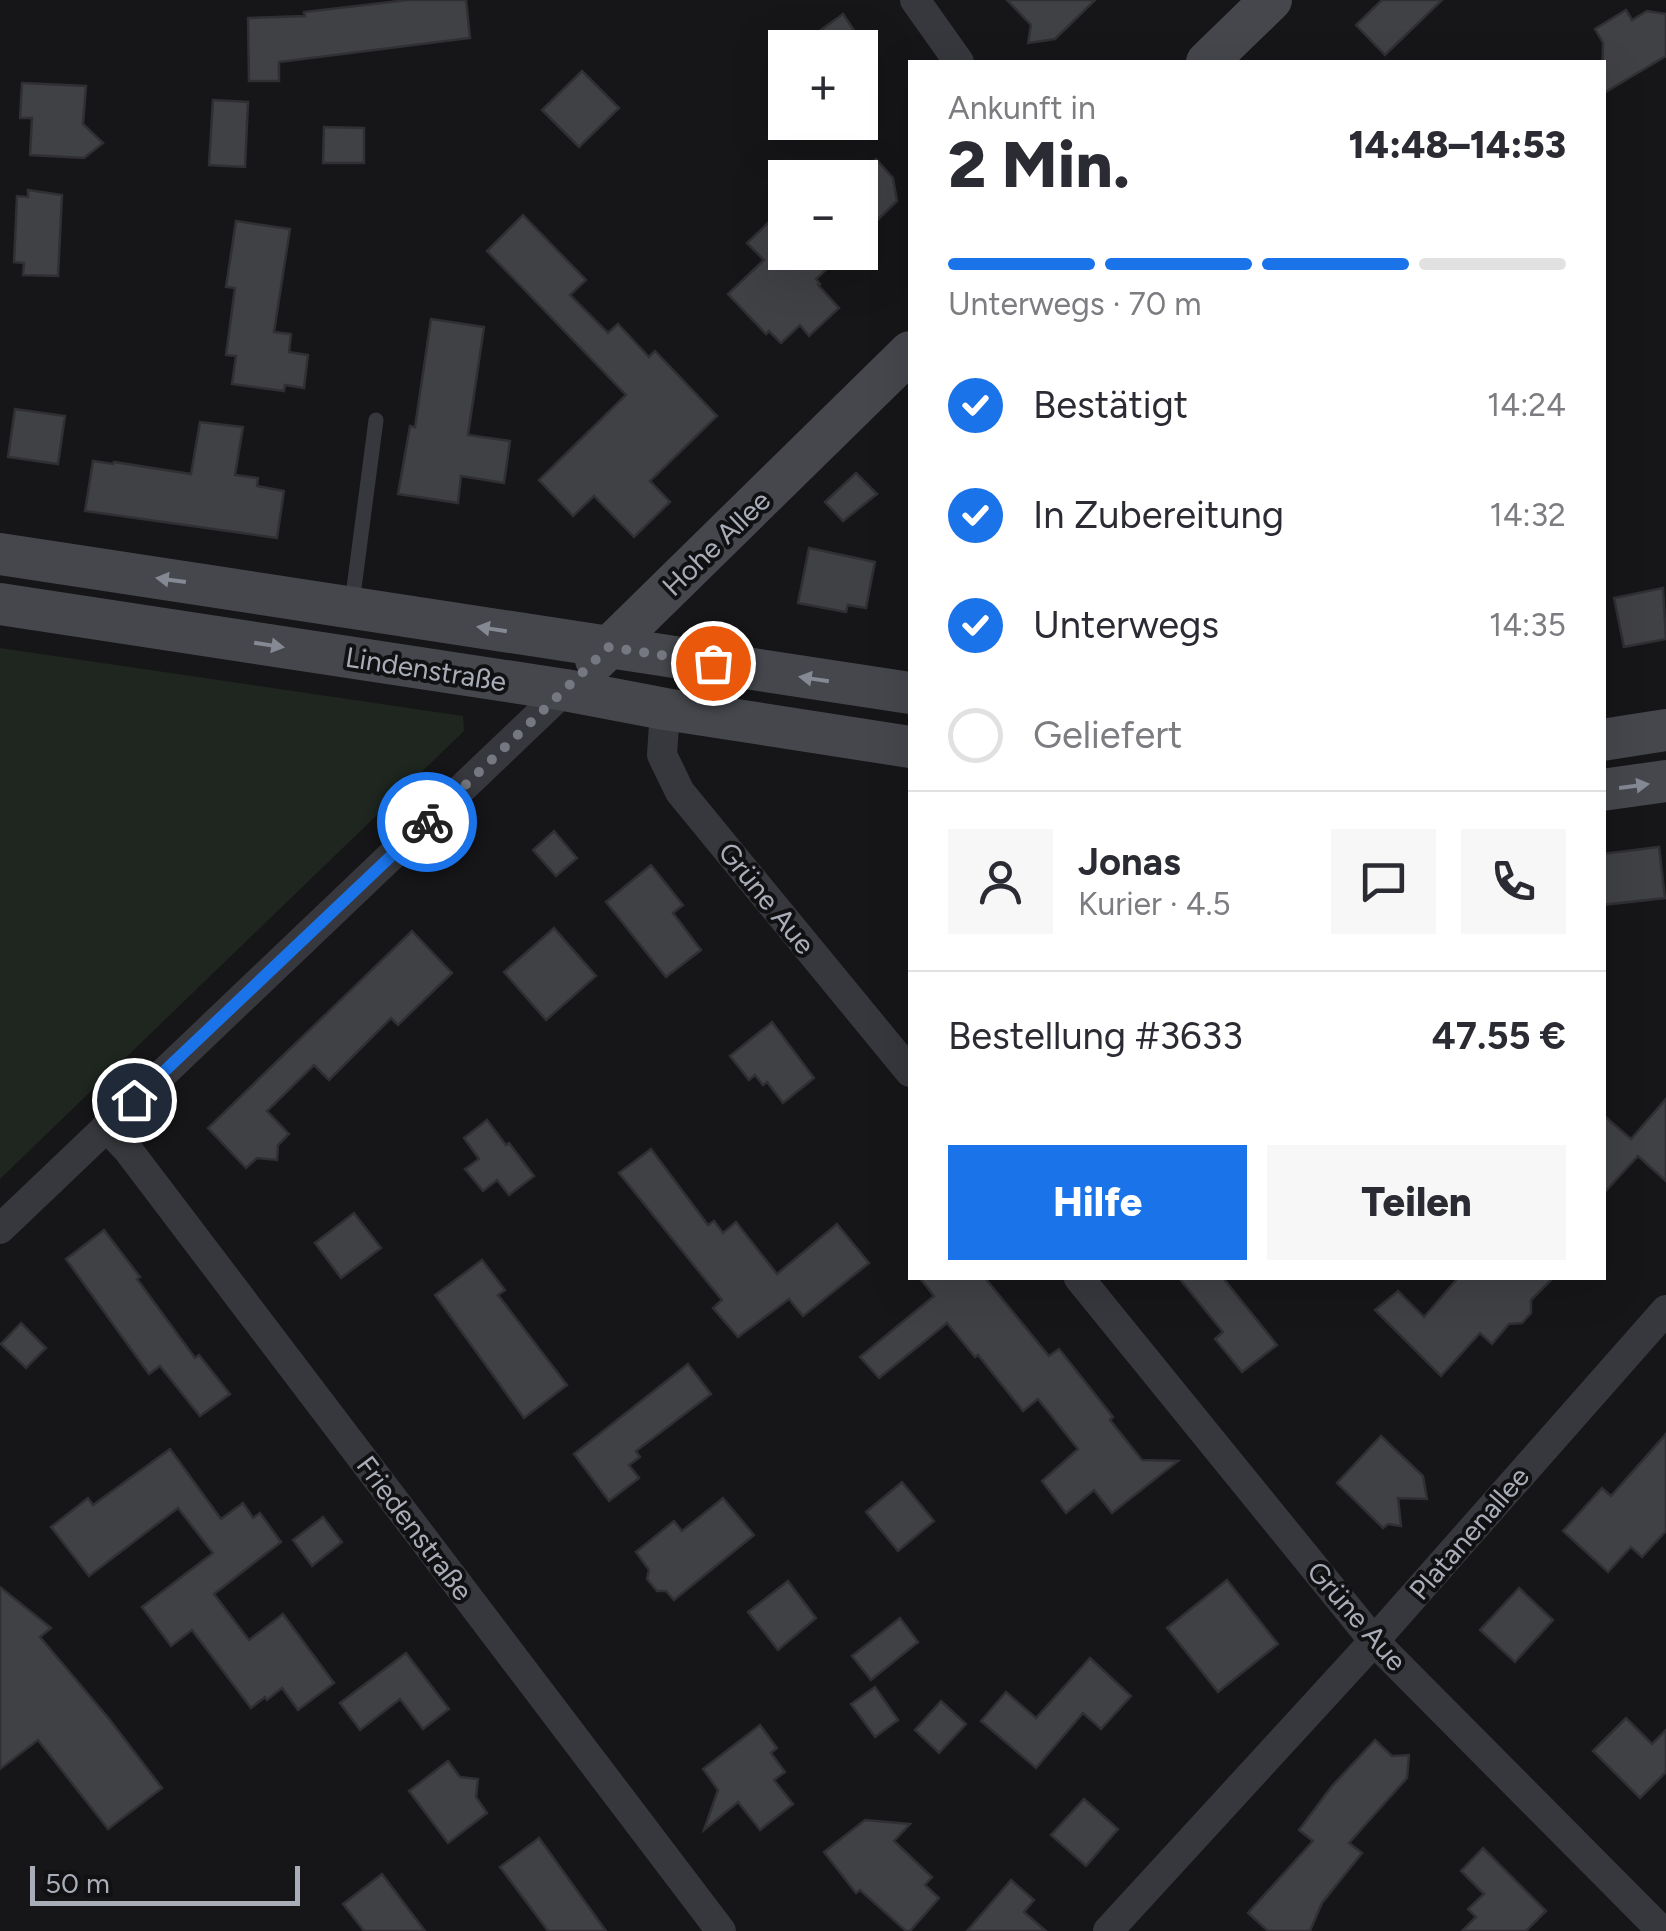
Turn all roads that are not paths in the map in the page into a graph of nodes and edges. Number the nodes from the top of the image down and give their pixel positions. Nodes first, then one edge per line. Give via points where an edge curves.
1 (914, 0) edge
2 (1272, 0) edge
3 (958, 60) edge
4 (1209, 60) edge
5 (908, 354) edge
6 (376, 420) dead end
7 (0, 554) edge
8 (0, 604) edge
9 (352, 607) junction
10 (609, 647) junction
11 (565, 690) junction
12 (908, 694) edge
13 (665, 709) junction
14 (1666, 730) edge
15 (1606, 739) edge
16 (908, 747) edge
17 (1666, 781) edge
18 (1606, 789) edge
19 (908, 1070) edge
20 (106, 1127) junction
21 (0, 1229) edge
22 (1081, 1280) edge
23 (1666, 1310) edge
24 (1374, 1641) junction
25 (721, 1931) edge
26 (1108, 1931) edge
27 (1662, 1931) edge

1 - 3 street
2 - 4 street
5 - 10 street, Hohe Allee
6 - 9 lane, Lindenstraße
9 -> 7 street, Lindenstraße
8 -> 11 street, Lindenstraße
10 -> 9 street, Lindenstraße
10 - 11 street, Hohe Allee
12 -> 10 street, Lindenstraße
11 - 13 street, Lindenstraße
11 - 20 street, Hohe Allee
13 - 16 street, Lindenstraße
13 - 19 street, Grüne Aue via 662,755 680,792
14 - 15 street
18 -> 17 street
20 - 21 street, Hohe Allee
20 - 25 street, Friedenstraße
22 - 24 street, Grüne Aue
23 - 24 street, Platanenallee
24 - 26 street, Platanenallee
24 - 27 street, Grüne Aue

